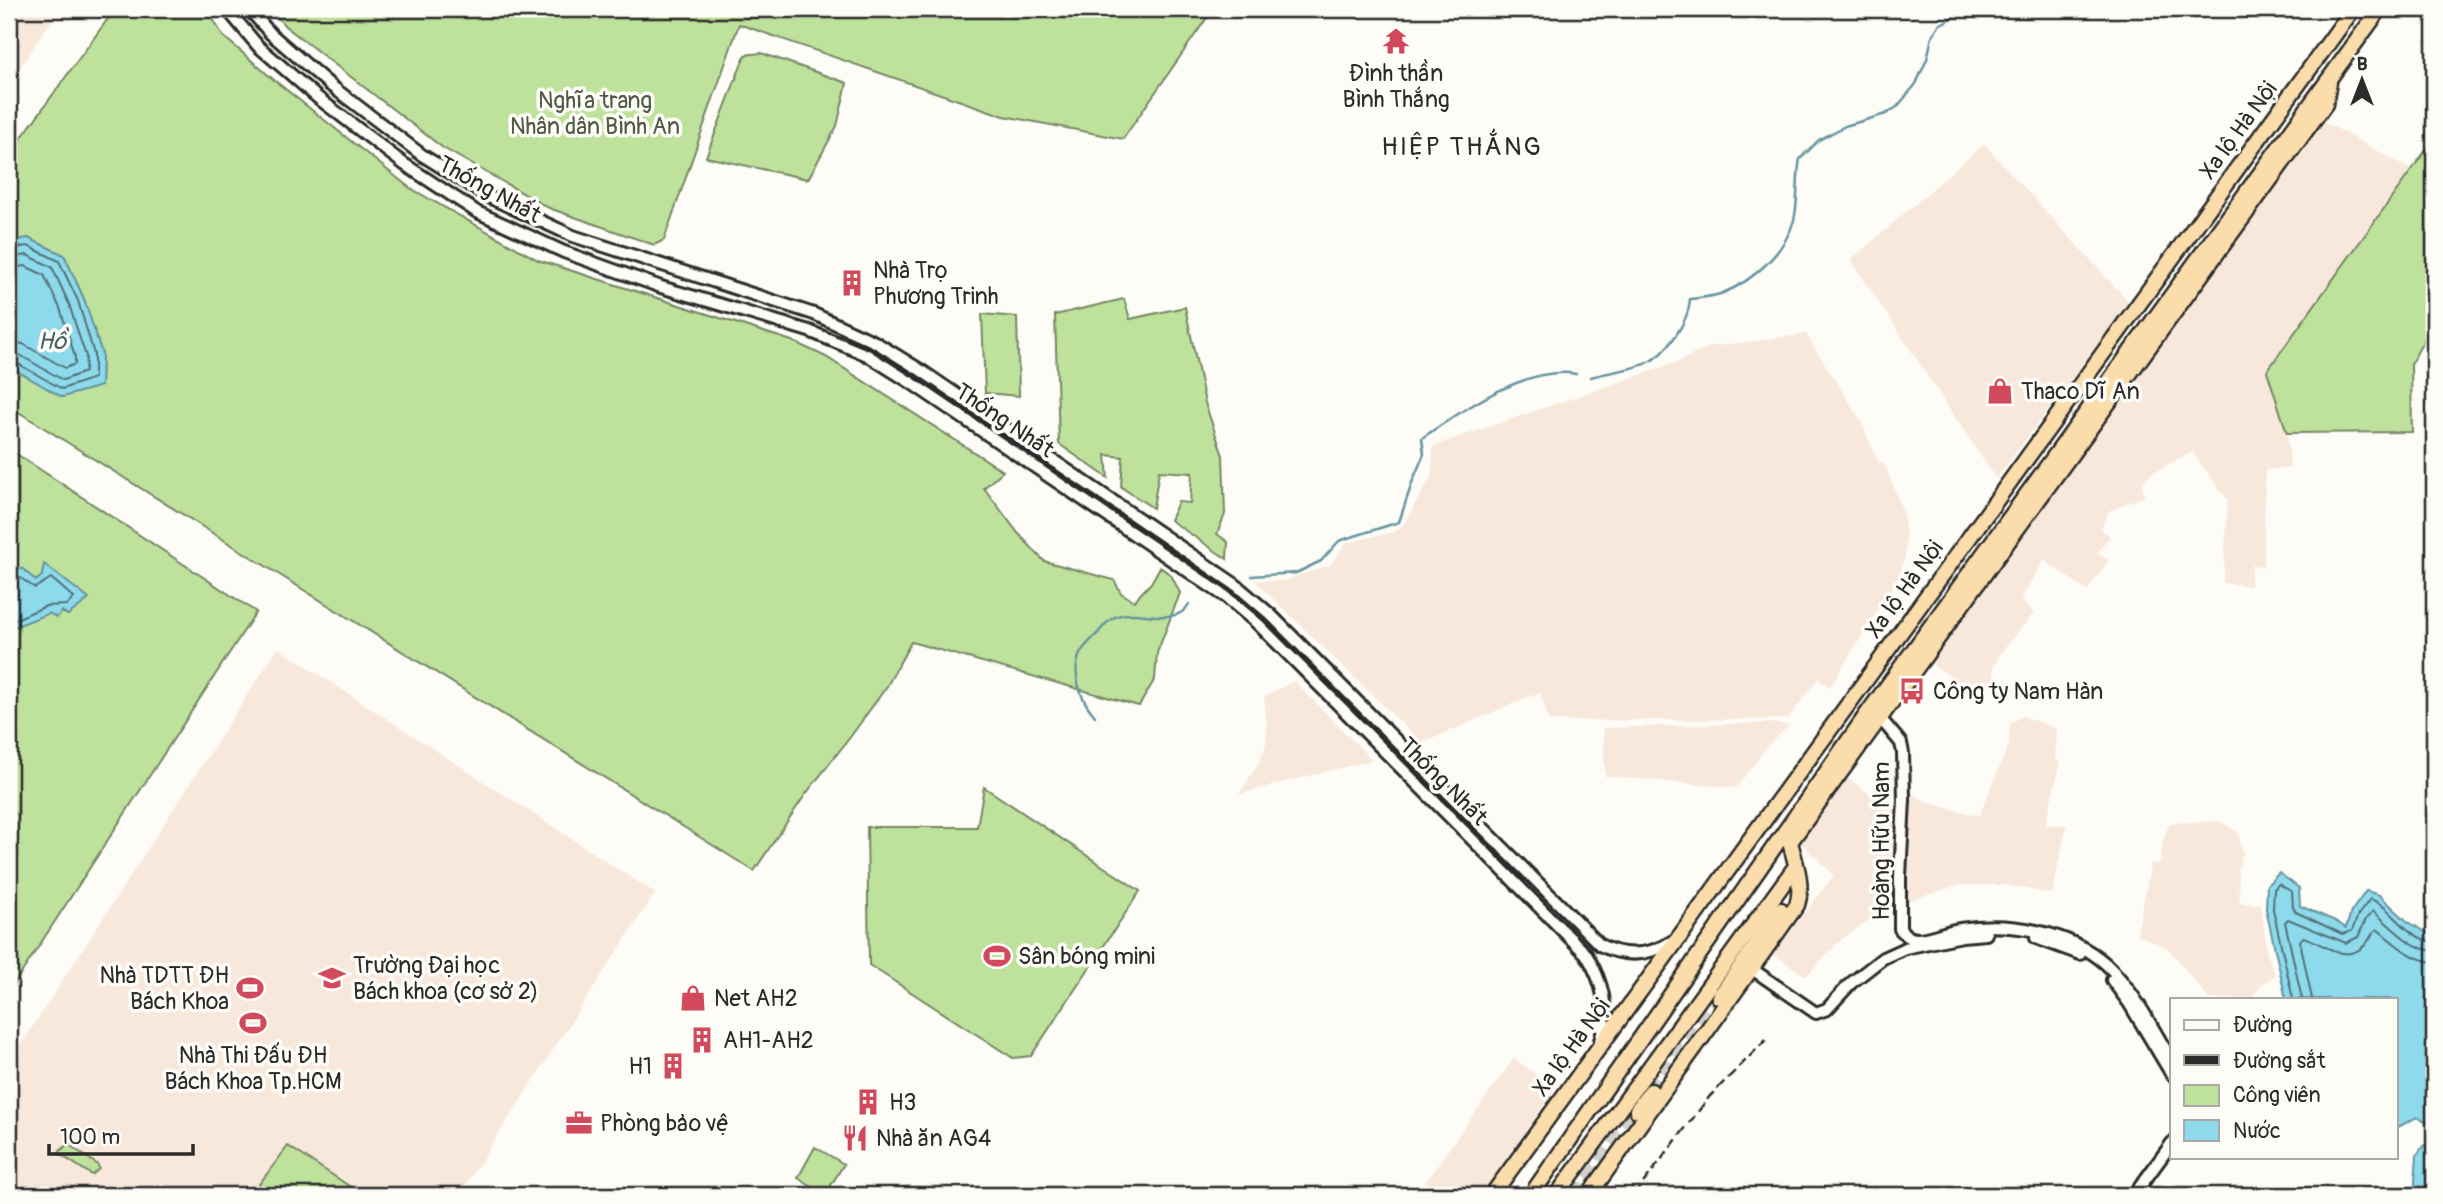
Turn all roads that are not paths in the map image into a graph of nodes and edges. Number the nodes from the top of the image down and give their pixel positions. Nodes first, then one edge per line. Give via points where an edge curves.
1 (227, 9) edge
2 (249, 9) edge
3 (2353, 9) edge
4 (2364, 9) edge
5 (2380, 9) edge
6 (666, 266) junction
7 (661, 287) junction
8 (2089, 379) junction
9 (1269, 614) junction
10 (1259, 625) junction
11 (1875, 714) junction
12 (1830, 737) junction
13 (1786, 838) junction
14 (1796, 866) junction
15 (1800, 884) junction
16 (1587, 933) junction
17 (1682, 934) junction
18 (1578, 945) junction
19 (1752, 969) junction
20 (1719, 997) tunnel mouth
21 (1640, 999) junction
22 (1597, 1050) junction
23 (2170, 1058) edge
24 (2170, 1072) edge
25 (1651, 1091) tunnel mouth
26 (1637, 1110) tunnel mouth
27 (1541, 1135) junction
28 (2170, 1146) edge
29 (2170, 1157) edge
30 (1492, 1195) edge
31 (1503, 1195) edge
32 (1531, 1195) edge
33 (1557, 1195) edge
34 (1588, 1195) edge
35 (2134, 1195) edge
36 (2142, 1195) edge

1 - 7 main road, Thống Nhất via 258,46 318,98 404,164 477,212 564,252
2 - 6 main road, Thống Nhất via 330,85 422,155 478,190 573,236
3 - 8 highway, Xa lộ Hà Nội
4 - 8 highway, Xa lộ Hà Nội
5 - 11 highway, Xa lộ Hà Nội via 2330,78 2325,104
6 - 7 main road
6 - 9 main road, Thống Nhất via 814,314 875,342 1201,559
7 - 10 main road, Thống Nhất via 809,331 867,355 1192,572
8 - 12 highway, Xa lộ Hà Nội
9 - 10 main road
9 - 16 main road, Thống Nhất
10 - 18 main road, Thống Nhất
11 - 13 highway, Xa lộ Hà Nội
11 - 23 main road, Hoàng Hữu Nam via 1901,743 1903,753 1900,929 1908,937 1920,939 1960,929 2011,927 2084,948 2105,963 2135,998
12 - 17 highway, Xa lộ Hà Nội
12 - 21 highway, Xa lộ Hà Nội
13 - 14 highway
13 - 32 highway, Xa lộ Hà Nội
14 - 15 highway
14 - 33 highway
15 - 19 highway via 1797,905
15 - 20 highway
16 - 17 main road, Thống Nhất via 1608,949 1634,954 1660,949
16 - 18 main road
17 - 21 highway, Xa lộ Hà Nội
18 - 22 main road, Thống Nhất via 1597,973 1604,995 1605,1018
19 - 24 main road, Hoàng Hữu Nam via 1815,1013 1827,1009 1884,958 1905,948 1986,934 2036,939 2080,954 2100,967 2129,1003
19 - 34 highway
21 - 22 highway, Xa lộ Hà Nội
21 - 27 highway, Xa lộ Hà Nội
22 - 27 highway, Xa lộ Hà Nội
25 - 26 highway
27 - 30 highway, Xa lộ Hà Nội
27 - 31 highway, Xa lộ Hà Nội
28 - 35 main road
29 - 36 main road

